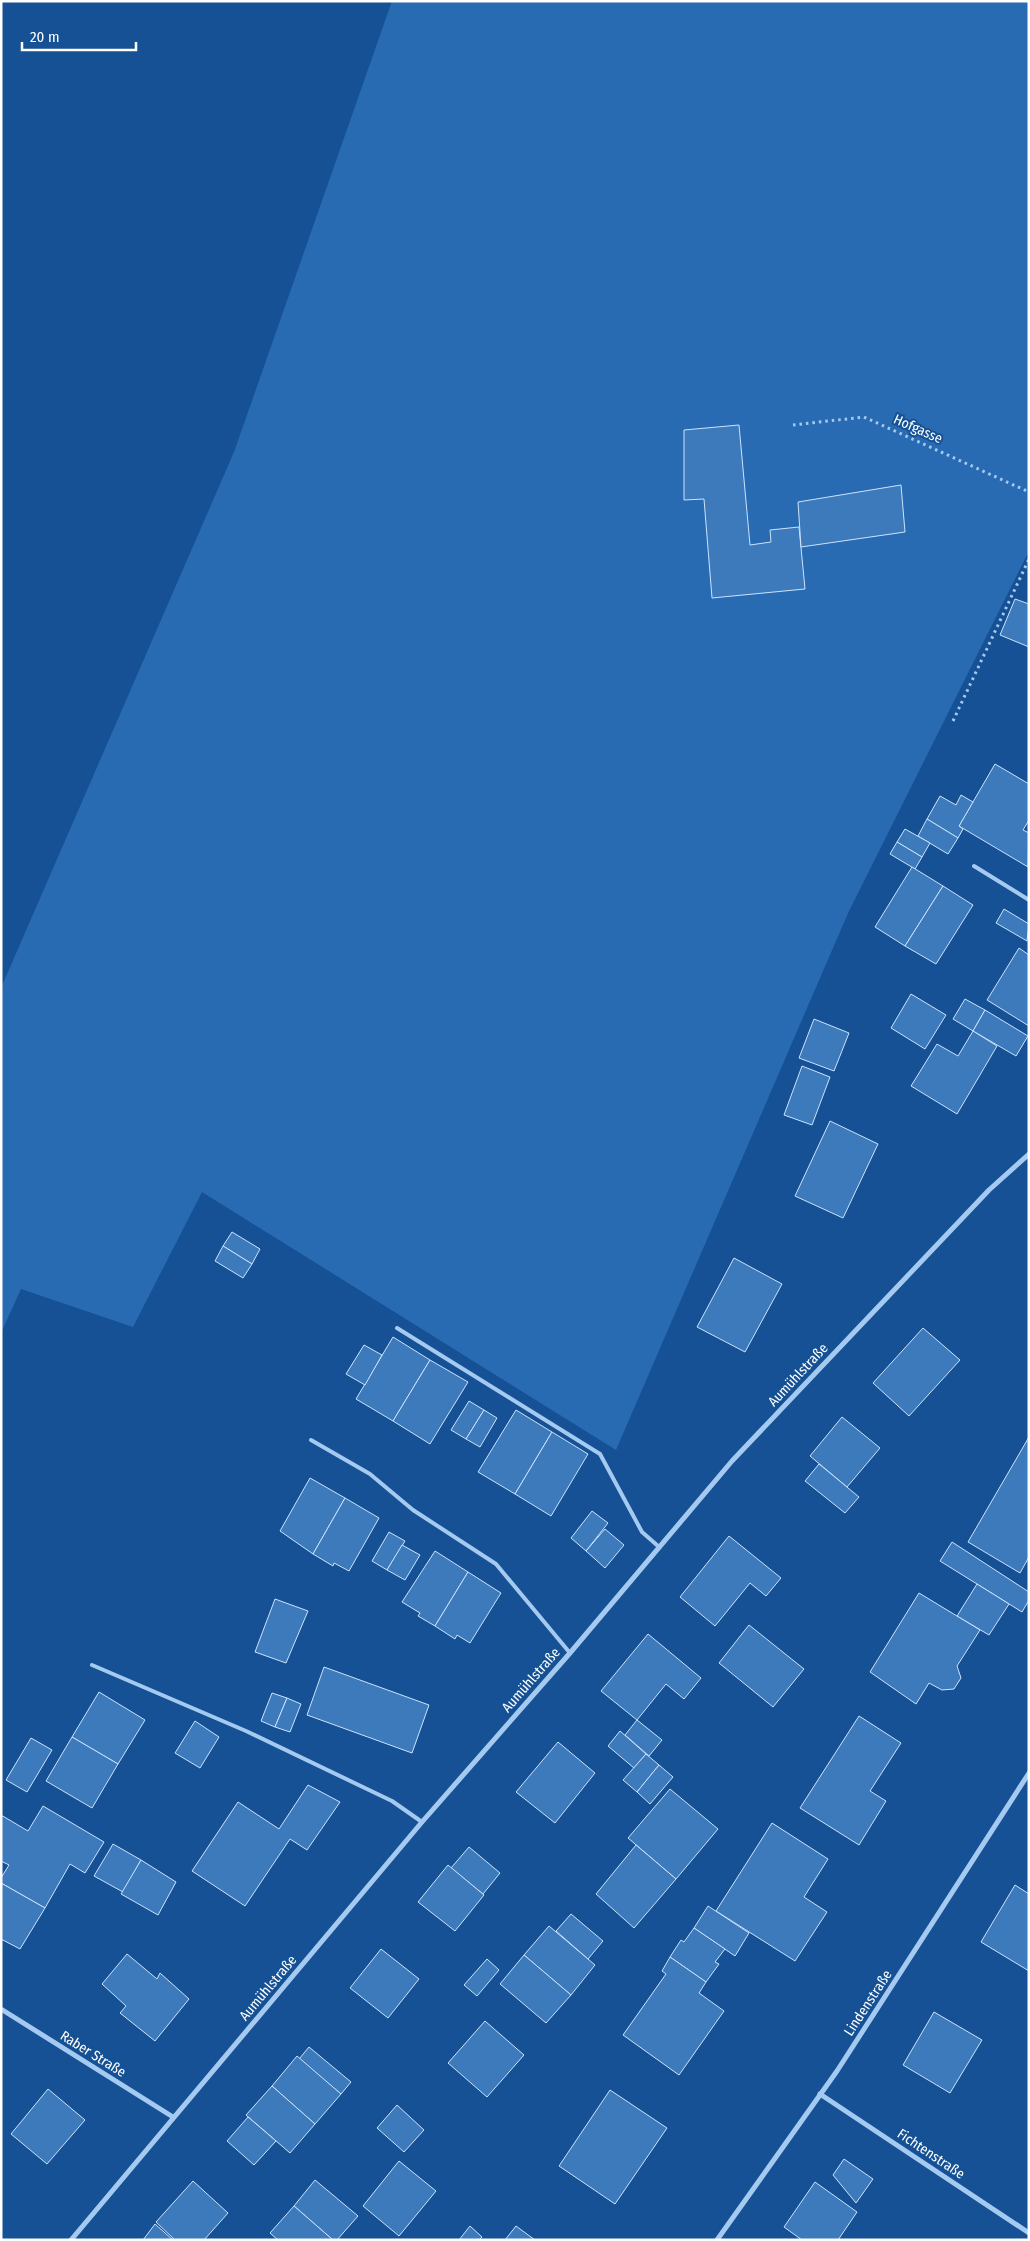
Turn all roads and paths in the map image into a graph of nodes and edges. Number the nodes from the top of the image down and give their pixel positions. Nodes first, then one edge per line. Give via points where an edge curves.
1 (793, 426) dead end
2 (1029, 492) edge
3 (1029, 559) edge
4 (953, 721) dead end
5 (974, 866) dead end
6 (1029, 900) edge
7 (1029, 1154) edge
8 (397, 1328) dead end
9 (310, 1440) dead end
10 (658, 1546) junction
11 (570, 1653) junction
12 (92, 1665) dead end
13 (1029, 1773) edge
14 (422, 1822) junction
15 (1, 2009) edge
16 (820, 2094) junction
17 (173, 2117) junction
18 (1029, 2233) edge
19 (71, 2240) edge
20 (717, 2240) edge

1 - 2 path, Hofgasse via 864,417
3 - 4 path
5 - 6 lane
7 - 10 street, Aumühlstraße via 989,1190 839,1347
8 - 10 lane via 600,1454 642,1532
9 - 11 lane via 370,1474 413,1510 496,1564
10 - 11 street, Aumühlstraße
11 - 14 street, Aumühlstraße
12 - 14 lane via 246,1730 392,1801
13 - 16 street, Lindenstraße
14 - 17 street, Aumühlstraße
15 - 17 street, Raber Straße
16 - 18 street, Fichtenstraße
16 - 20 street, Lindenstraße
17 - 19 street, Aumühlstraße

